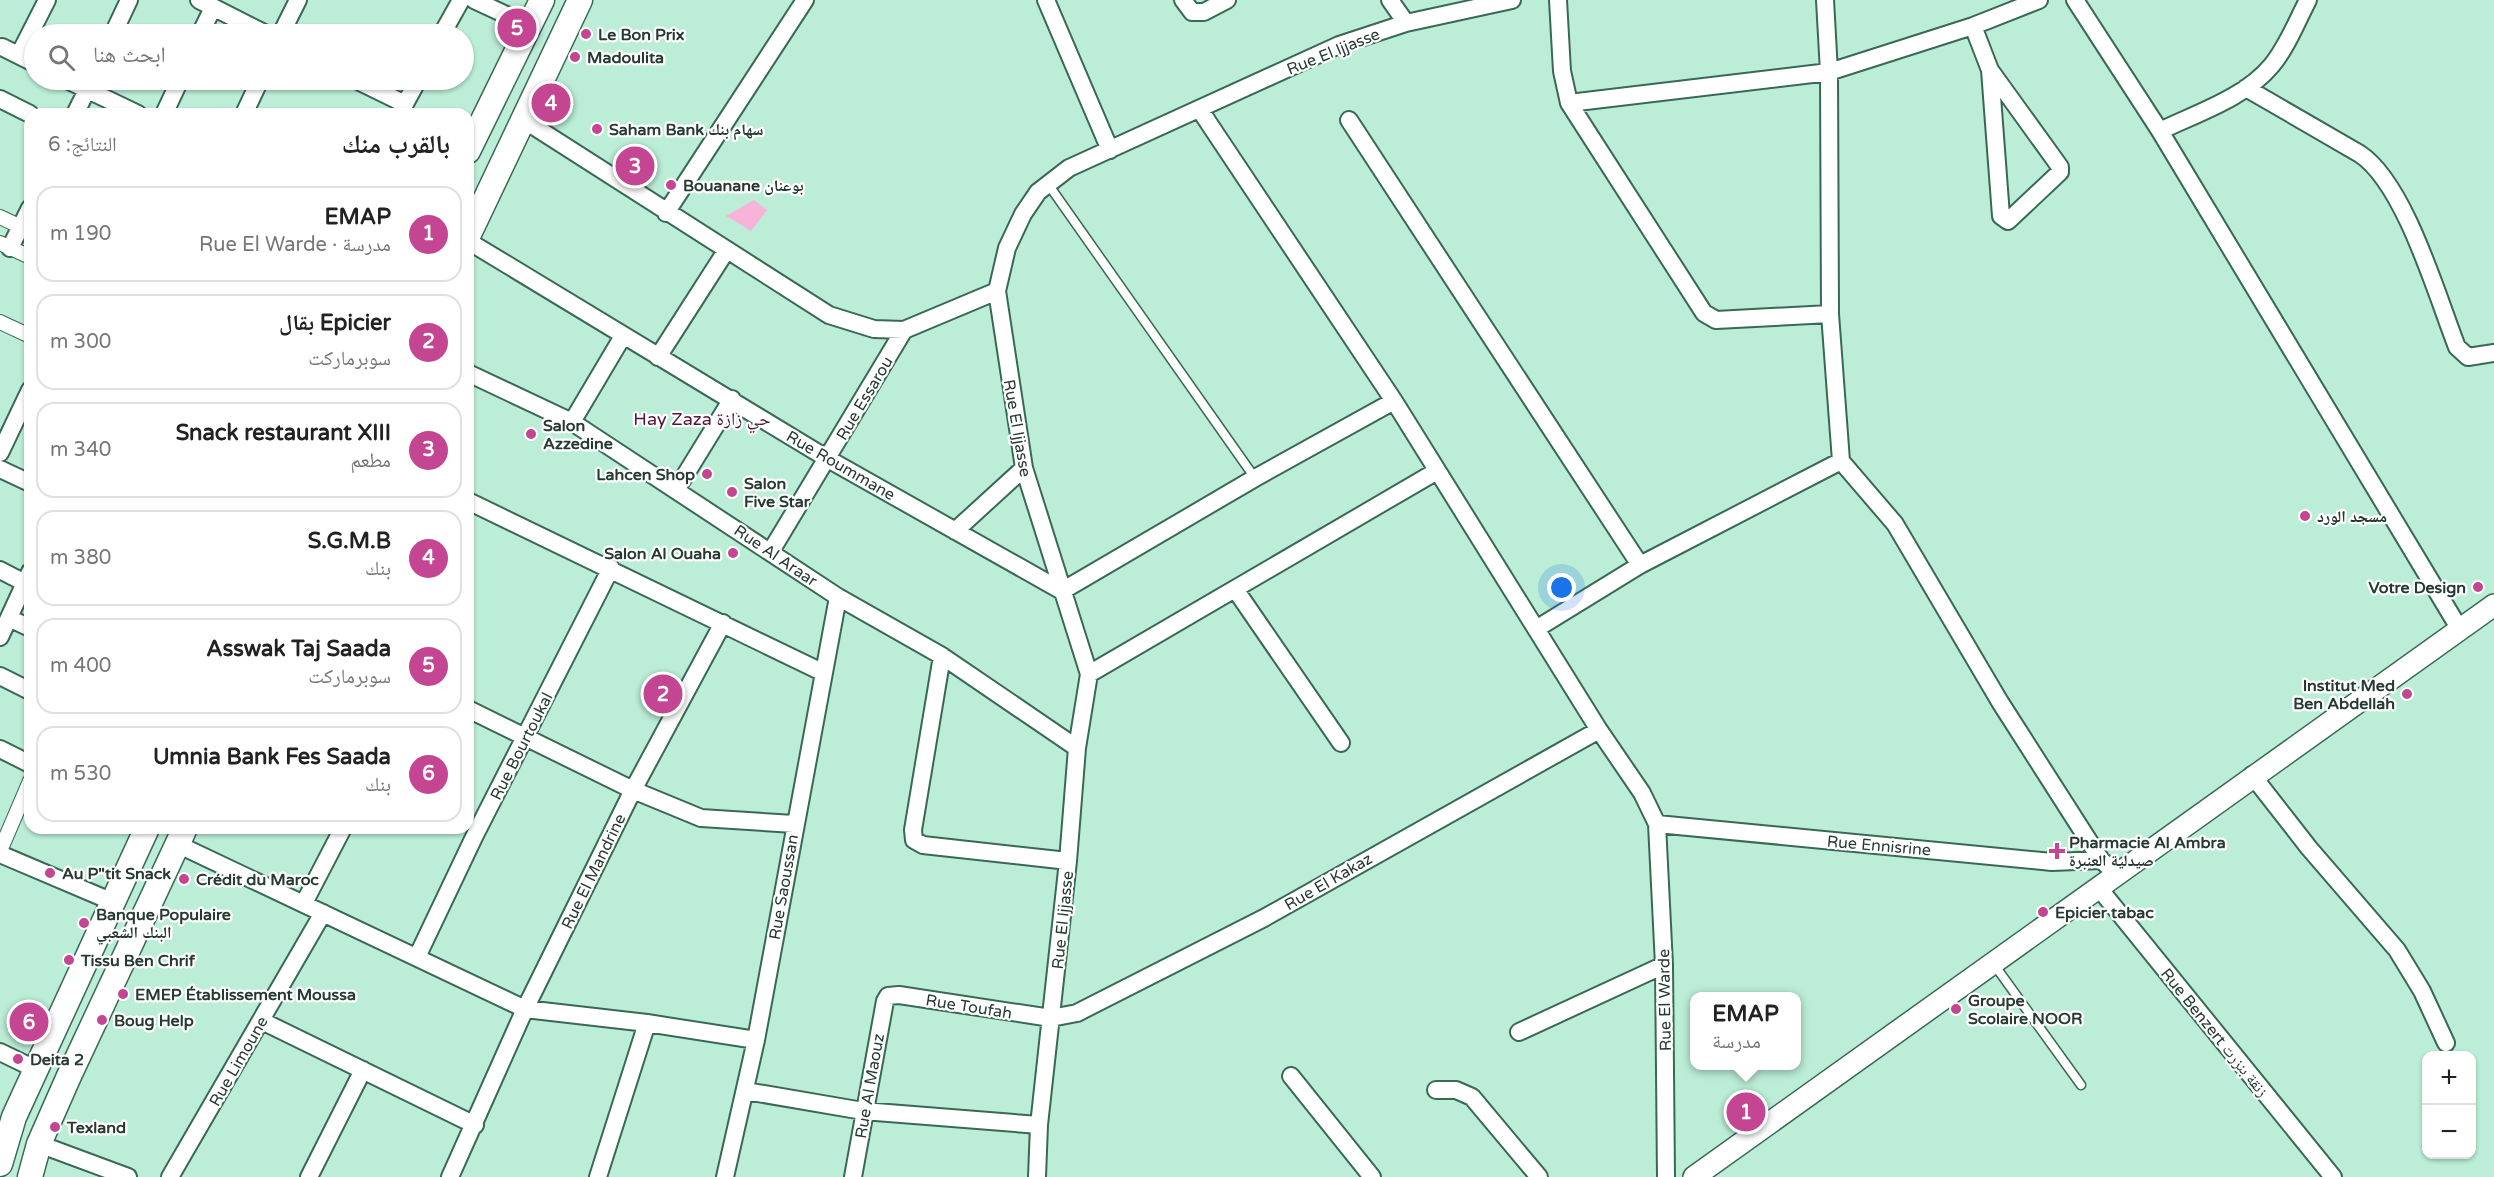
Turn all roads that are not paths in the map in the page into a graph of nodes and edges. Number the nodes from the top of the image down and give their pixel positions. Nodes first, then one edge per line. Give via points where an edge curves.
1 (46, 0) edge
2 (129, 0) edge
3 (298, 0) edge
4 (460, 0) edge
5 (474, 0) edge
6 (542, 0) edge
7 (580, 0) edge
8 (805, 0) edge
9 (1046, 0) edge
10 (1184, 0) edge
11 (1227, 0) edge
12 (1390, 0) edge
13 (1512, 0) edge
14 (1558, 0) edge
15 (1825, 0) edge
16 (2039, 0) edge
17 (2075, 0) edge
18 (2308, 0) edge
19 (206, 4) edge
20 (1406, 23) junction
21 (34, 24) edge
22 (118, 24) edge
23 (202, 24) edge
24 (246, 24) edge
25 (286, 24) edge
26 (447, 24) edge
27 (530, 26) junction
28 (1973, 26) junction
29 (24, 45) edge
30 (2, 47) dead end
31 (19, 55) junction
32 (24, 58) edge
33 (1989, 70) junction
34 (1829, 72) junction
35 (2246, 88) junction
36 (87, 90) edge
37 (97, 90) edge
38 (175, 90) edge
39 (255, 90) edge
40 (372, 90) edge
41 (412, 90) edge
42 (0, 99) edge
43 (1569, 103) junction
44 (78, 108) edge
45 (128, 108) edge
46 (167, 108) edge
47 (247, 108) edge
48 (400, 108) edge
49 (403, 108) edge
50 (1200, 110) junction
51 (24, 111) edge
52 (524, 120) junction
53 (1349, 120) dead end
54 (2160, 131) junction
55 (474, 139) edge
56 (1110, 150) junction
57 (1047, 183) junction
58 (666, 213) junction
59 (0, 217) edge
60 (24, 221) edge
61 (474, 226) edge
62 (21, 227) junction
63 (474, 243) edge
64 (5, 246) edge
65 (726, 250) junction
66 (24, 254) edge
67 (997, 291) junction
68 (1830, 314) junction
69 (0, 322) edge
70 (904, 330) junction
71 (24, 333) edge
72 (623, 336) junction
73 (2494, 353) edge
74 (658, 357) junction
75 (474, 376) edge
76 (732, 399) junction
77 (1394, 401) junction
78 (24, 408) edge
79 (572, 422) junction
80 (0, 453) edge
81 (828, 459) junction
82 (1841, 461) junction
83 (1024, 468) junction
84 (0, 469) edge
85 (1437, 471) junction
86 (1255, 478) junction
87 (24, 480) edge
88 (676, 490) junction
89 (474, 504) edge
90 (956, 531) junction
91 (771, 551) junction
92 (1640, 565) junction
93 (611, 568) junction
94 (0, 570) edge
95 (24, 576) edge
96 (24, 586) edge
97 (1234, 589) junction
98 (1062, 591) junction
99 (838, 597) junction
100 (2494, 605) edge
101 (9, 618) junction
102 (723, 624) junction
103 (24, 625) edge
104 (2459, 628) junction
105 (1536, 629) junction
106 (0, 637) edge
107 (942, 656) junction
108 (824, 673) junction
109 (1089, 674) junction
110 (0, 676) edge
111 (24, 688) edge
112 (474, 712) edge
113 (1599, 730) junction
114 (525, 738) junction
115 (1341, 743) dead end
116 (1077, 748) junction
117 (0, 749) edge
118 (24, 761) edge
119 (2252, 775) junction
120 (633, 790) junction
121 (24, 795) edge
122 (474, 824) edge
123 (794, 824) junction
124 (1657, 824) junction
125 (144, 834) edge
126 (340, 834) edge
127 (468, 834) edge
128 (181, 836) edge
129 (0, 853) edge
130 (1068, 861) junction
131 (2109, 867) junction
132 (2098, 887) junction
133 (113, 902) junction
134 (304, 903) junction
135 (323, 913) junction
136 (417, 957) junction
137 (1992, 963) junction
138 (1664, 965) junction
139 (888, 996) joint
140 (525, 1009) junction
141 (1051, 1018) junction
142 (261, 1021) junction
143 (647, 1023) junction
144 (1519, 1032) dead end
145 (756, 1040) junction
146 (2446, 1043) dead end
147 (0, 1052) edge
148 (35, 1069) junction
149 (363, 1070) junction
150 (1291, 1076) dead end
151 (2081, 1085) dead end
152 (1436, 1090) dead end
153 (746, 1091) junction
154 (863, 1112) junction
155 (475, 1125) junction
156 (1039, 1125) junction
157 (39, 1144) junction
158 (0, 1164) edge
159 (30, 1177) edge
160 (128, 1177) edge
161 (170, 1177) edge
162 (309, 1177) edge
163 (450, 1177) edge
164 (598, 1177) edge
165 (725, 1177) edge
166 (854, 1177) edge
167 (1037, 1177) edge
168 (1372, 1177) edge
169 (1539, 1177) edge
170 (1666, 1177) edge
171 (1694, 1177) edge
172 (2333, 1177) edge

1 - 21 street
2 - 22 street
3 - 25 street
4 - 26 street
5 - 27 street
6 - 27 main road
7 - 52 main road
8 - 58 street
9 - 56 street
10 - 11 street via 1192,12 1204,12
12 - 20 street
13 - 20 street, Rue El Ijjasse
14 - 43 street via 1562,70
15 - 34 street
16 - 28 street
17 - 54 street
18 - 35 street via 2277,58
19 - 23 street
19 - 24 street
20 - 50 street, Rue El Ijjasse via 1339,45
27 - 55 main road
28 - 33 street
28 - 34 street
29 - 31 street
30 - 31 street
31 - 32 street
33 - 33 street via 2001,216 2008,221 2060,172 2060,167
34 - 43 street
34 - 68 street
35 - 54 street
35 - 73 street via 2361,154 2381,172 2404,213 2457,347 2470,357
36 - 44 street
37 - 45 street
38 - 46 street
39 - 47 street
40 - 48 street
41 - 49 street
42 - 51 street
43 - 68 street via 1704,313 1716,320
50 - 56 street, Rue El Ijjasse
50 - 77 street
52 - 58 street
52 - 61 main road
53 - 92 street
54 - 104 street
56 - 57 street, Rue El Ijjasse via 1069,168
57 - 67 street, Rue El Ijjasse via 1017,224 1006,248
57 - 86 lane
58 - 65 street
59 - 62 street
60 - 62 street
62 - 64 street
63 - 72 street, Rue Roummane
64 - 66 street
65 - 70 street via 829,315 874,329
65 - 74 street
67 - 70 street
67 - 83 street, Rue El Ijjasse
68 - 82 street
69 - 71 street
70 - 81 street, Rue Essarou
72 - 74 street, Rue Roummane
72 - 79 street
74 - 76 street, Rue Roummane
75 - 79 street, Rue Al Araar
76 - 81 street, Rue Roummane
76 - 88 street
77 - 85 street
77 - 86 street
78 - 80 street
79 - 88 street, Rue Al Araar
81 - 90 street, Rue Roummane
81 - 91 street, Rue Essarou
82 - 92 street
82 - 131 street via 1894,524 2000,702
83 - 90 street
83 - 98 street, Rue El Ijjasse
84 - 87 street
85 - 97 street
85 - 105 street
86 - 98 street
88 - 91 street, Rue Al Araar
89 - 93 street
90 - 98 street, Rue Roummane
91 - 99 street, Rue Al Araar
92 - 105 street
93 - 102 street
93 - 114 street, Rue Bourtoukal
94 - 95 street
96 - 101 street
97 - 109 street
97 - 115 street
98 - 109 street, Rue El Ijjasse
99 - 107 street, Rue Al Araar
99 - 108 street, Rue Saoussan
100 - 104 street
101 - 103 street
101 - 106 street
102 - 108 street
102 - 120 street, Rue El Mandrine
104 - 119 street
105 - 113 street
107 - 116 street, Rue Al Araar
107 - 130 street via 914,840 923,845
108 - 123 street, Rue Saoussan
109 - 116 street, Rue El Ijjasse
110 - 111 street
112 - 114 street
113 - 124 street via 1642,793
113 - 141 street, Rue El Kakaz via 1264,918 1077,1013
114 - 120 street
114 - 122 street, Rue Bourtoukal
116 - 130 street, Rue El Ijjasse
117 - 118 street
119 - 131 street
119 - 146 street via 2397,950
120 - 123 street via 701,818
120 - 140 street, Rue El Mandrine
121 - 129 street
123 - 145 street, Rue Saoussan
124 - 131 street, Rue Ennisrine
124 - 138 street, Rue El Warde
125 - 133 main road
126 - 134 street
127 - 136 street, Rue Bourtoukal
128 - 134 street
128 - 157 main road
129 - 133 street
130 - 141 street, Rue El Ijjasse
131 - 132 street
132 - 137 street
132 - 172 street, Rue Benzert زنقة بنزرت
133 - 148 main road
134 - 135 street
135 - 136 street
135 - 142 street, Rue Limoune
136 - 140 street
137 - 151 lane
137 - 171 street
138 - 144 street
138 - 170 street, Rue El Warde
139 - 141 street, Rue Toufah
139 - 154 street, Rue Al Maouz
140 - 143 street
140 - 155 street, Rue El Mandrine
141 - 156 street, Rue El Ijjasse
142 - 149 street
142 - 161 street, Rue Limoune
143 - 145 street
143 - 164 street
145 - 153 street, Rue Saoussan
147 - 148 street
148 - 158 main road via 14,1117
149 - 155 street
149 - 162 street
150 - 168 street
152 - 169 street via 1456,1090 1472,1097
153 - 154 street
153 - 165 street, Rue Saoussan
154 - 156 street
154 - 166 street, Rue Al Maouz
155 - 163 street, Rue El Mandrine
156 - 167 street, Rue El Ijjasse
157 - 159 main road
157 - 160 street

